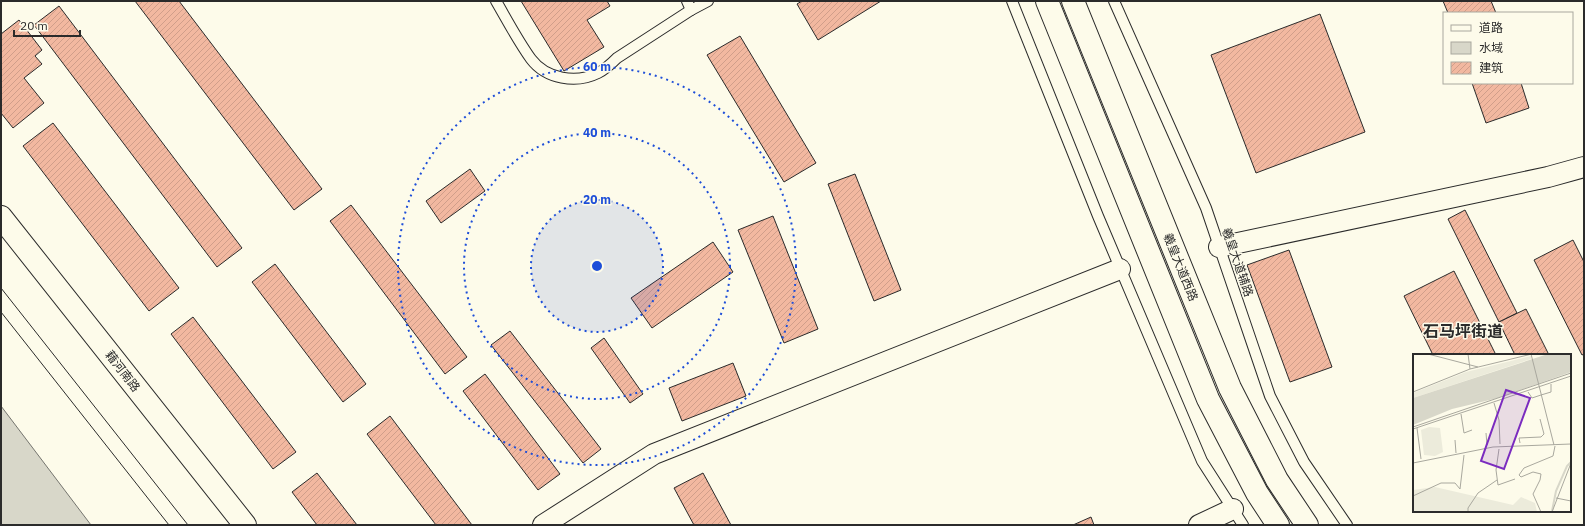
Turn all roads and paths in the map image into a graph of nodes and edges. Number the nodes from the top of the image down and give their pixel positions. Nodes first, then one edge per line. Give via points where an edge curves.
1 (496, 1) edge
2 (708, 1) edge
3 (1012, 1) edge
4 (1047, 1) edge
5 (1074, 1) edge
6 (1114, 1) edge
7 (689, 5) edge
8 (1584, 167) edge
9 (1, 217) edge
10 (1219, 247) junction
11 (1120, 269) junction
12 (1238, 517) edge
13 (245, 525) edge
14 (543, 525) edge
15 (1199, 525) edge
16 (1278, 525) edge
17 (1307, 525) edge
18 (1347, 525) edge

1 - 7 lane via 531,60 551,74 574,79 598,73 609,66
2 - 7 lane
3 - 11 lane
4 - 16 main road, 羲皇大道西路 via 1208,399 1257,493
5 - 17 main road, 羲皇大道西路 via 1230,388 1277,480
6 - 10 lane, 羲皇大道辅路 via 1206,208
8 - 10 street via 1548,177
9 - 13 main road, 藉河南路
10 - 18 lane, 羲皇大道辅路 via 1270,396 1304,462
11 - 12 lane via 1202,461
11 - 14 street via 654,454
12 - 15 street

